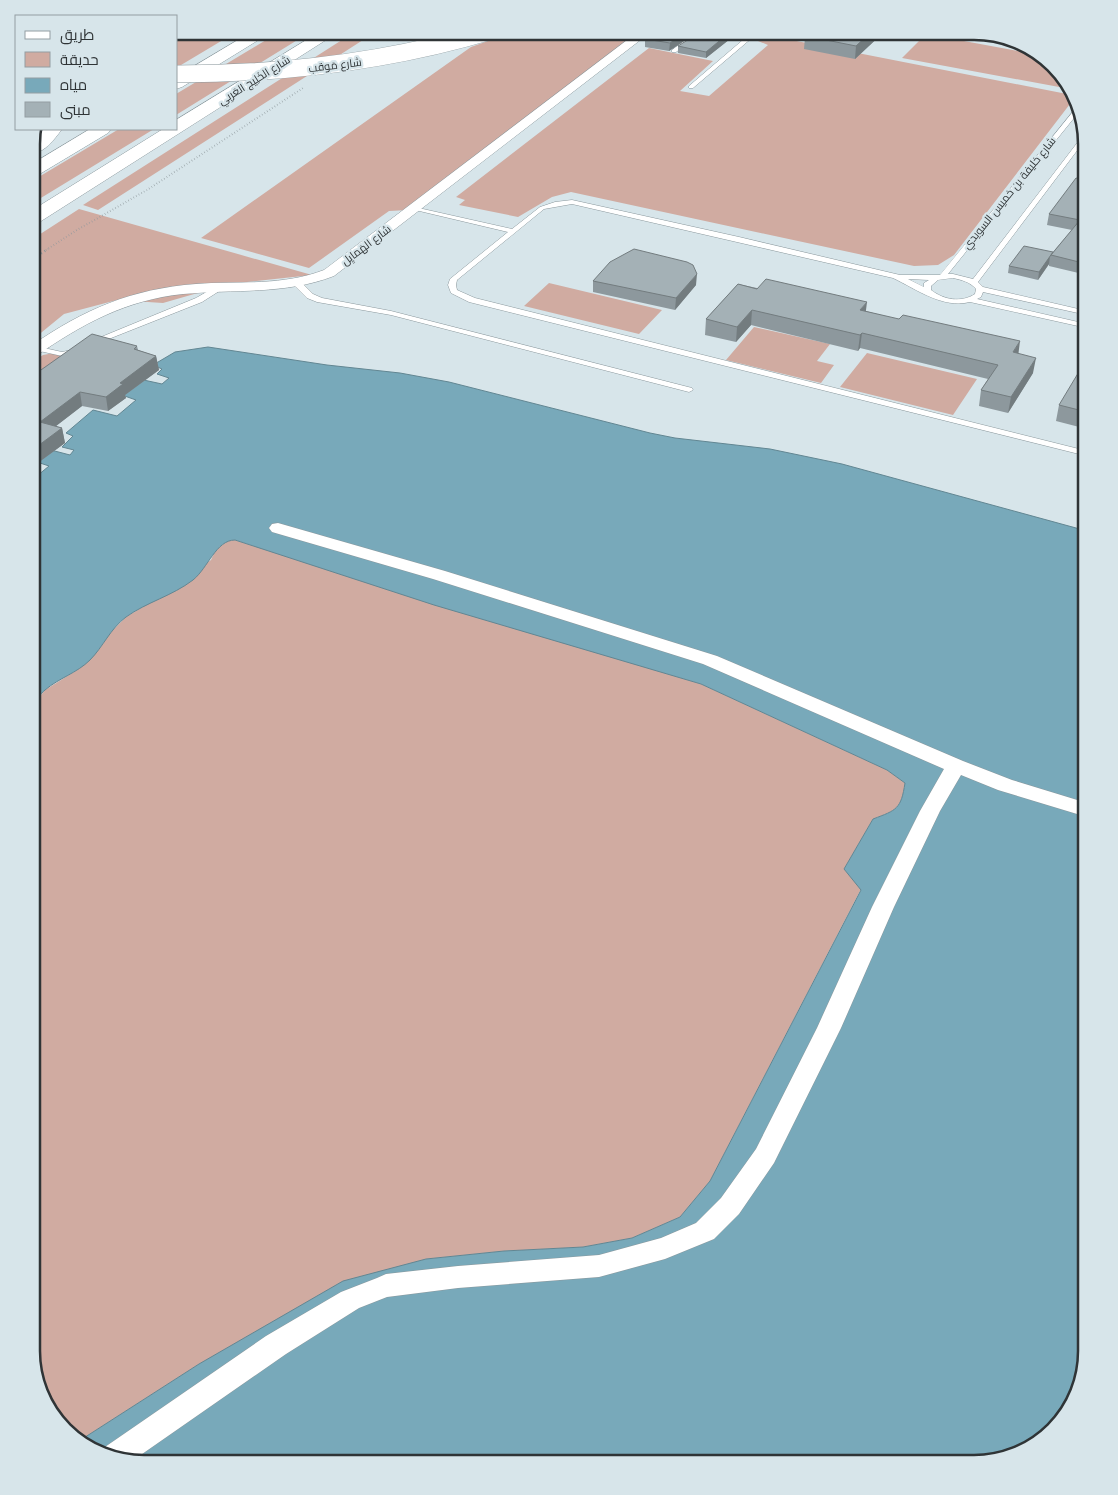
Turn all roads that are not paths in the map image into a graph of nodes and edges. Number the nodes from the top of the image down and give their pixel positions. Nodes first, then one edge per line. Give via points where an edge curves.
1 (250, 40) edge
2 (318, 40) edge
3 (420, 40) edge
4 (460, 40) edge
5 (635, 40) edge
6 (689, 40) edge
7 (748, 40) edge
8 (674, 51) edge
9 (178, 65) edge
10 (178, 74) edge
11 (178, 83) edge
12 (691, 87) dead end
13 (1073, 114) edge
14 (178, 127) edge
15 (52, 130) edge
16 (100, 130) edge
17 (173, 130) edge
18 (40, 143) edge
19 (1078, 144) edge
20 (40, 165) edge
21 (414, 209) junction
22 (40, 213) edge
23 (512, 231) junction
24 (895, 276) junction
25 (939, 278) junction
26 (974, 282) junction
27 (298, 284) junction
28 (220, 288) junction
29 (980, 290) junction
30 (931, 294) junction
31 (971, 300) junction
32 (1078, 312) edge
33 (1078, 324) edge
34 (40, 348) edge
35 (40, 352) edge
36 (689, 390) dead end
37 (1078, 452) edge
38 (278, 528) dead end
39 (956, 766) junction
40 (1078, 807) edge
41 (121, 1452) edge

1 - 11 main road
2 - 14 main road, شارع الخَلِيج العَربِي
3 - 9 main road, شارع مَوقب via 315,59 237,65
4 - 10 main road, شارع مَوقب, bridge via 360,62 278,71
5 - 21 street, شارع الهَمايِل
6 - 8 lane
7 - 12 lane
13 - 25 lane, شارع خليفة بن خميس السويدي
15 - 18 main road
16 - 20 main road
17 - 22 main road, شارع الخَلِيج العَربِي
19 - 26 lane, شارع خليفة بن خميس السويدي
21 - 23 lane
21 - 27 street, شارع الهَمايِل via 333,270
23 - 24 lane via 548,206 579,203
23 - 37 lane via 454,278 454,291 472,300
24 - 25 lane
24 - 30 lane
25 - 26 lane via 959,277
25 - 30 lane via 927,285
26 - 29 lane
27 - 28 street, شارع الهَمايِل
27 - 36 lane via 311,297 320,300 391,312
28 - 34 street, شارع الهَمايِل via 170,291 111,306 75,324
28 - 35 lane via 199,300 74,352
29 - 31 lane
29 - 32 lane
30 - 31 lane via 946,300
31 - 33 lane
38 - 39 street via 710,660
39 - 40 street
39 - 41 street via 887,898 829,1028 765,1156 730,1206 705,1231 665,1248 599,1266 386,1286 350,1300 276,1345

